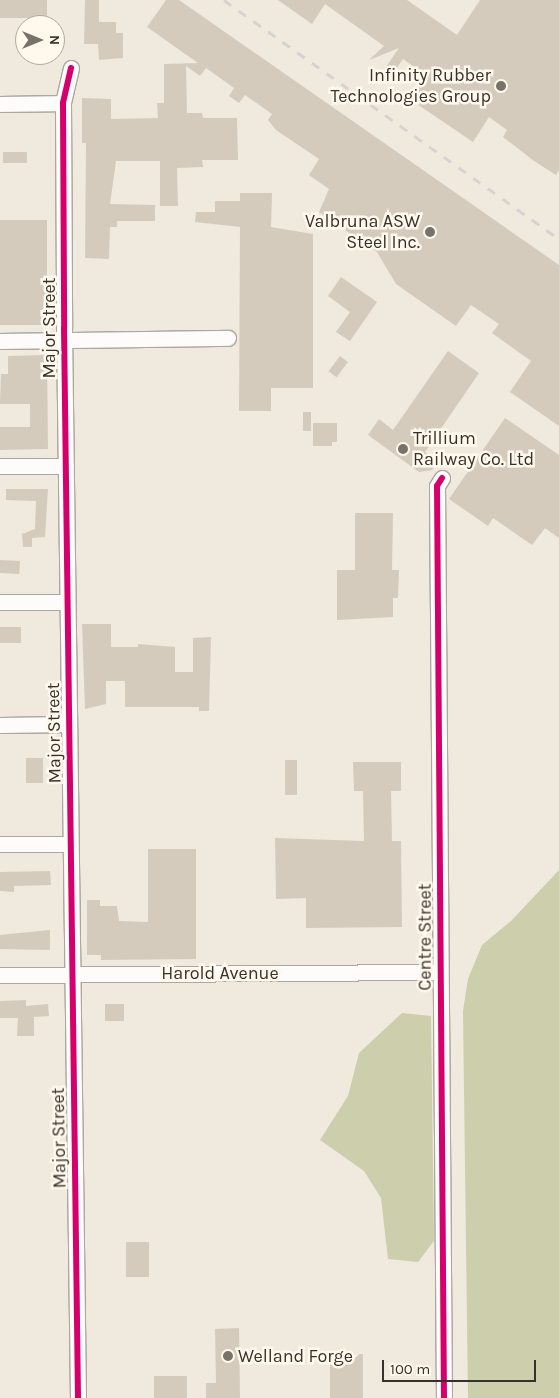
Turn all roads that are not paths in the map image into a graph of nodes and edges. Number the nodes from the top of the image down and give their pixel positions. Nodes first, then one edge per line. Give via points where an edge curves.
1 (71, 68) dead end
2 (63, 103) junction
3 (0, 104) edge
4 (228, 338) dead end
5 (64, 340) junction
6 (0, 341) edge
7 (0, 466) edge
8 (66, 466) junction
9 (442, 478) dead end
10 (0, 602) edge
11 (67, 602) junction
12 (0, 724) edge
13 (69, 724) junction
14 (0, 844) edge
15 (70, 844) junction
16 (440, 972) junction
17 (72, 974) junction
18 (0, 975) edge
19 (78, 1398) edge
20 (444, 1398) edge

1 - 2 street, Major Street
2 - 3 street
2 - 5 street, Major Street
4 - 5 street
5 - 6 street
5 - 8 street, Major Street
7 - 8 street
8 - 11 street, Major Street
9 - 16 street, Centre Street via 437,486
10 - 11 street
11 - 13 street, Major Street
12 - 13 street
13 - 15 street, Major Street
14 - 15 street
15 - 17 street, Major Street
16 - 17 street, Harold Avenue
16 - 20 street, Centre Street
17 - 18 street, Harold Avenue
17 - 19 street, Major Street

